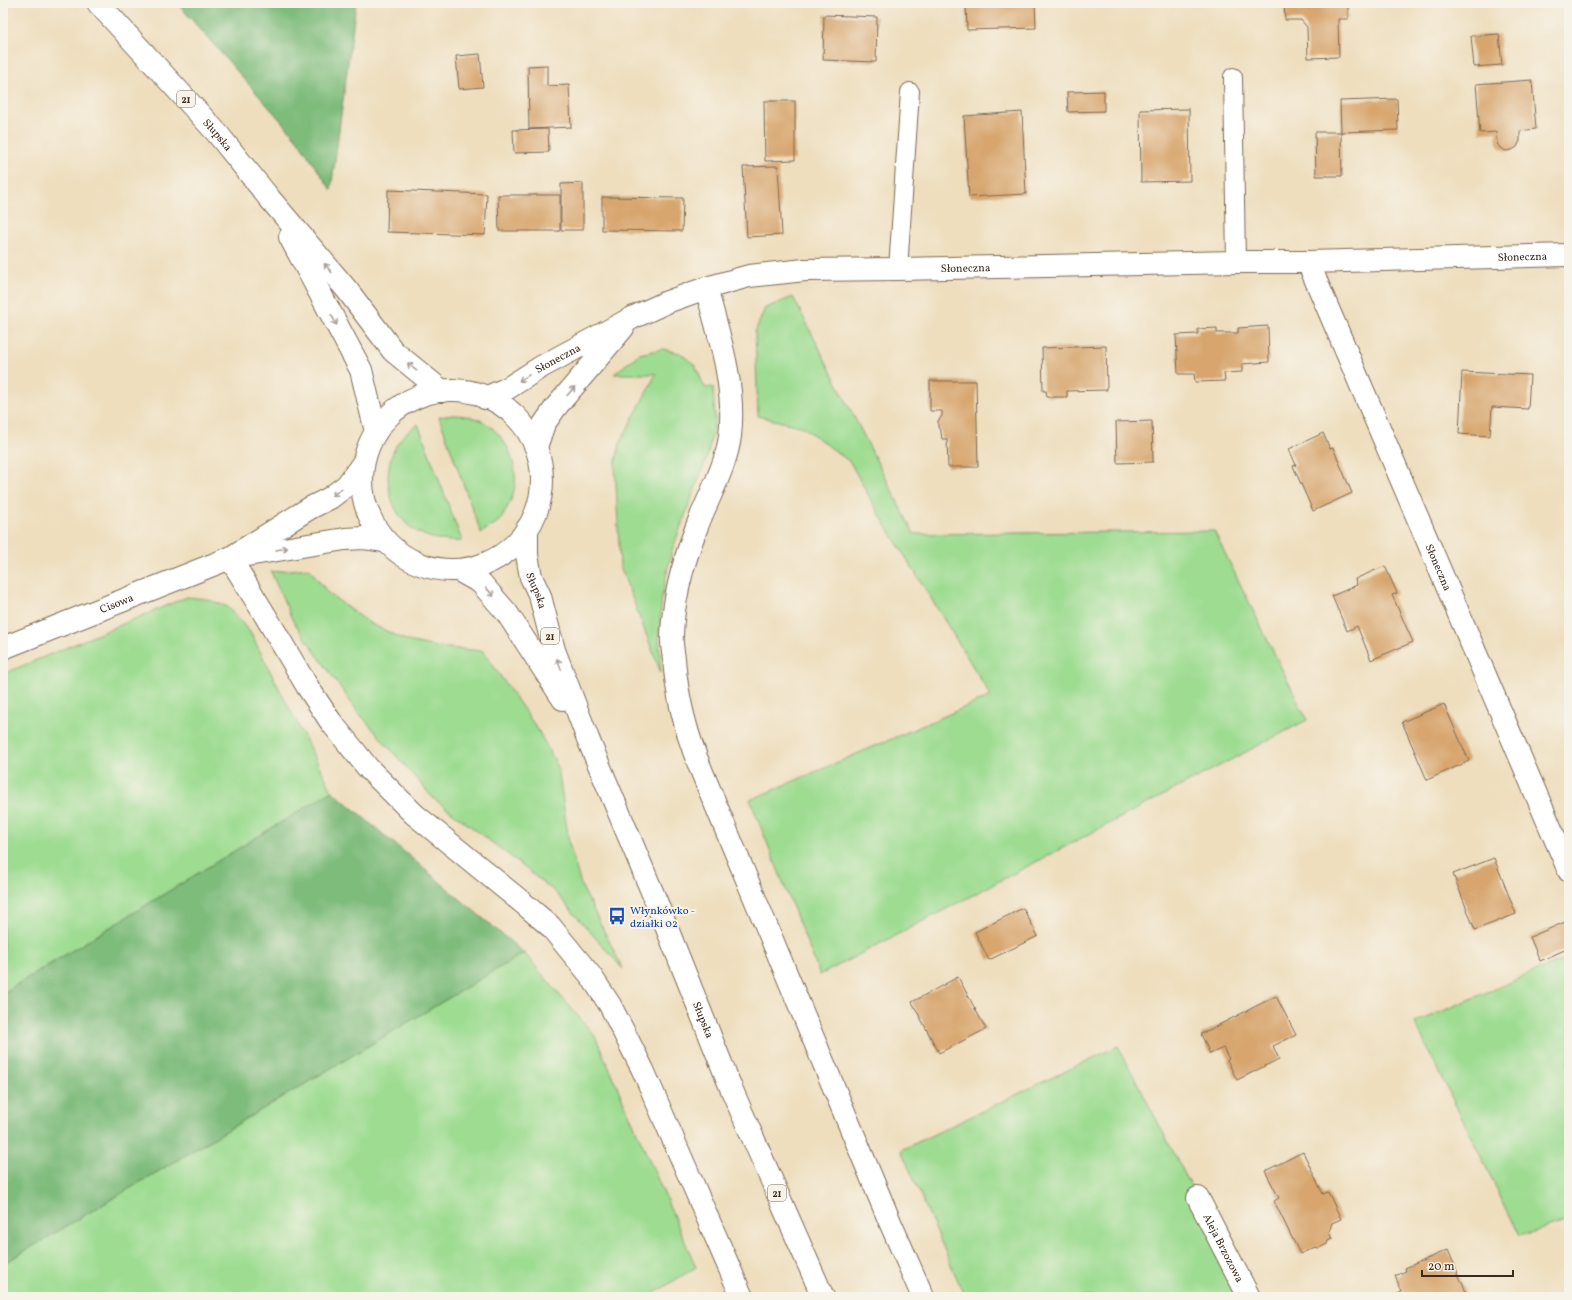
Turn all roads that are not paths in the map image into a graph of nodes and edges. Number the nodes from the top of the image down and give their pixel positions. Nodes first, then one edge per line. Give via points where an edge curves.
1 (98, 3) edge
2 (1233, 77) dead end
3 (910, 92) dead end
4 (270, 199) junction
5 (1569, 255) edge
6 (1236, 262) junction
7 (1308, 262) junction
8 (898, 269) junction
9 (706, 288) junction
10 (632, 318) junction
11 (442, 391) junction
12 (485, 398) junction
13 (376, 432) junction
14 (536, 447) junction
15 (363, 464) junction
16 (527, 529) junction
17 (385, 541) junction
18 (230, 558) junction
19 (458, 570) junction
20 (3, 648) edge
21 (588, 739) junction
22 (1569, 871) edge
23 (1198, 1198) dead end
24 (742, 1297) edge
25 (823, 1297) edge
26 (923, 1297) edge
27 (1249, 1297) edge

1 - 4 street, Słupska / 21 via 217,133
2 - 6 lane
3 - 8 lane
11 -> 4 street, Słupska / 21 via 393,351 348,292
4 -> 13 street, Słupska / 21 via 361,370
5 - 7 street, Słoneczna
6 - 7 street, Słoneczna
6 - 8 street, Słoneczna
7 - 22 street, Słoneczna
8 - 9 street, Słoneczna via 805,270 749,276
9 - 10 street, Słoneczna
9 - 26 street via 727,374 731,408 730,436 719,476 685,560 675,599 672,635 681,712 690,744
10 -> 12 street, Słoneczna via 541,367 508,388
14 -> 10 street, Słoneczna via 544,424 556,407
11 - 12 street, 21 via 469,393
11 - 13 street via 422,395 406,402 390,414
12 - 14 street, 21 via 502,405 516,416 528,430
13 - 15 street, 21
14 - 16 street, 21 via 539,494 536,510
15 - 17 street, 21 via 366,508 372,524
15 -> 18 street, Cisowa via 347,484 330,498
16 - 19 street via 509,552 490,563
21 -> 16 street, Słupska / 21 via 554,650 532,576 526,555
18 -> 17 street, Cisowa via 345,539
17 - 19 street, 21 via 402,556 415,562
18 - 20 street, Cisowa
18 - 24 street via 327,716 368,768 414,814 550,926 572,951 610,1005 643,1070
19 -> 21 street, Słupska / 21 via 481,583 507,613
21 - 25 street, Słupska / 21 via 731,1088
23 - 27 street, Aleja Brzozowa

